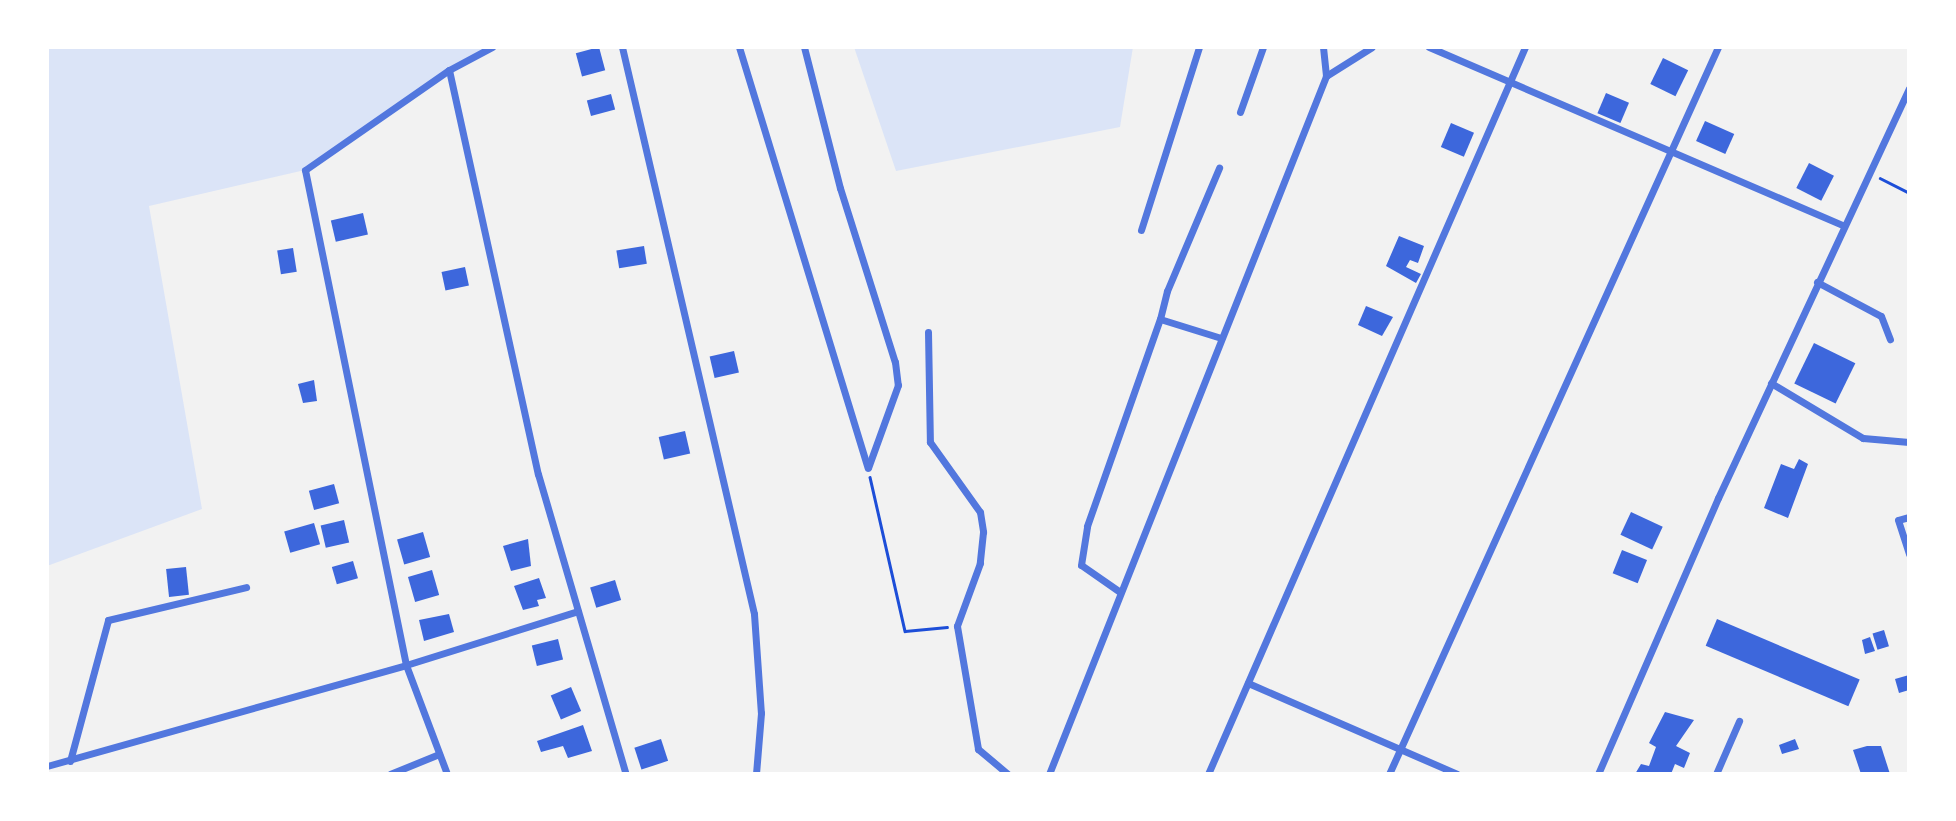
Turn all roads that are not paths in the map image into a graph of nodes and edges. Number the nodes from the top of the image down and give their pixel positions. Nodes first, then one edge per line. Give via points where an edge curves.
1 (492, 47) edge
2 (622, 47) edge
3 (739, 47) edge
4 (804, 47) edge
5 (1199, 47) edge
6 (1263, 47) edge
7 (1323, 47) edge
8 (1372, 47) edge
9 (1429, 47) edge
10 (1525, 47) edge
11 (1718, 47) edge
12 (449, 70) junction
13 (1326, 76) junction
14 (1509, 82) junction
15 (1909, 88) edge
16 (1240, 112) dead end
17 (1670, 153) junction
18 (1219, 168) dead end
19 (1843, 225) junction
20 (1141, 230) dead end
21 (1817, 282) junction
22 (1160, 319) junction
23 (928, 332) dead end
24 (1221, 338) junction
25 (1890, 339) dead end
26 (1770, 383) junction
27 (1909, 442) edge
28 (1909, 517) edge
29 (1909, 554) edge
30 (246, 587) dead end
31 (1119, 592) junction
32 (578, 611) junction
33 (406, 665) junction
34 (1248, 683) junction
35 (1739, 721) dead end
36 (1400, 749) junction
37 (439, 754) junction
38 (70, 761) junction
39 (47, 766) edge
40 (390, 774) edge
41 (447, 774) edge
42 (626, 774) edge
43 (756, 774) edge
44 (1008, 774) edge
45 (1049, 774) edge
46 (1208, 774) edge
47 (1389, 774) edge
48 (1457, 774) edge
49 (1598, 774) edge
50 (1716, 774) edge

1 - 12 street
2 - 43 street via 754,614 761,712
3 - 4 street via 868,468 898,385 895,362 840,188
5 - 20 street
6 - 16 street
7 - 13 street
8 - 13 street
9 - 14 street
10 - 14 street
11 - 17 street
12 - 32 street via 538,474
12 - 33 street via 305,170
13 - 24 street
14 - 17 street
14 - 34 street
15 - 19 street
17 - 19 street
17 - 36 street
18 - 22 street via 1167,291
19 - 21 street
21 - 25 street via 1881,316
21 - 26 street
22 - 24 street
22 - 31 street via 1087,526 1081,565
23 - 44 street via 930,442 980,512 984,532 981,563 957,626 978,750
24 - 31 street
26 - 27 street via 1863,438
26 - 49 street
28 - 29 street via 1898,520
30 - 38 street via 108,620
31 - 45 street
32 - 33 street
32 - 42 street
33 - 37 street
33 - 38 street
34 - 36 street
34 - 46 street
35 - 50 street
36 - 47 street
36 - 48 street
37 - 40 street
37 - 41 street
38 - 39 street

